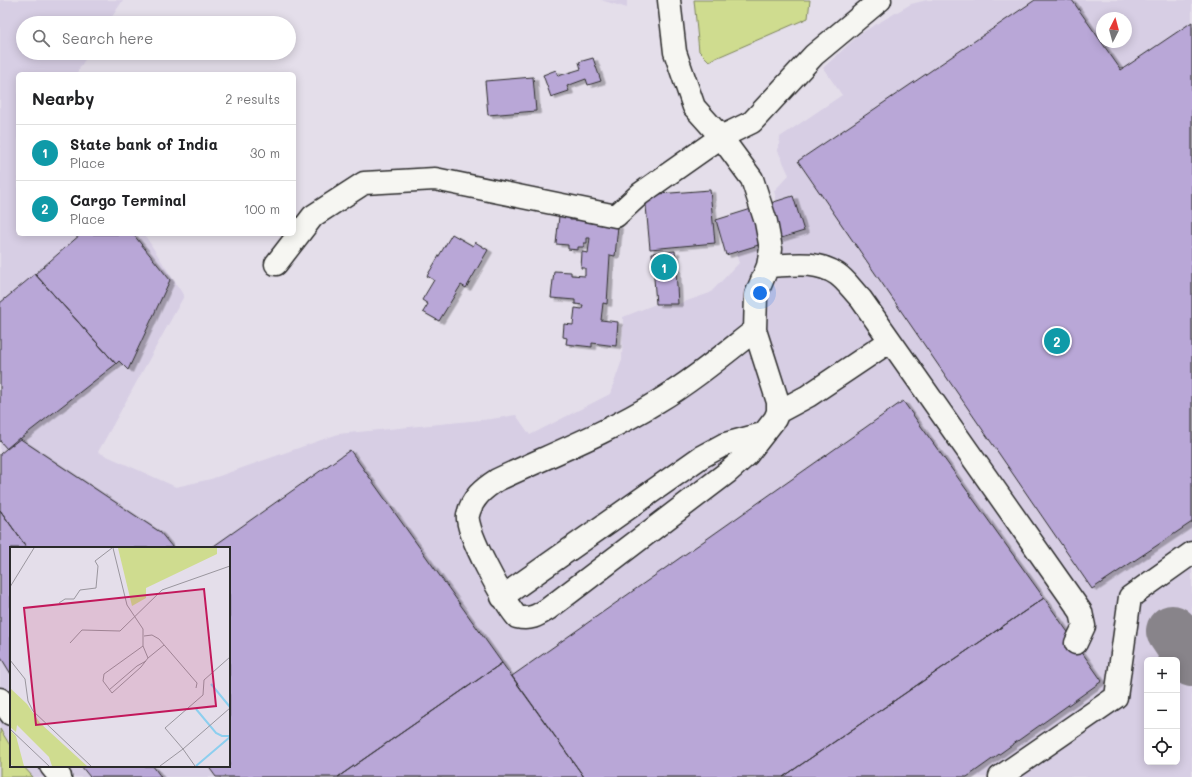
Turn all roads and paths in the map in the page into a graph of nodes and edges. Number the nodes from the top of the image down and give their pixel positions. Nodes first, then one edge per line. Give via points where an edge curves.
1 (669, 0) edge
2 (880, 0) edge
3 (721, 136) junction
4 (276, 264) dead end
5 (768, 266) junction
6 (755, 330) junction
7 (890, 341) junction
8 (778, 412) junction
9 (762, 434) junction
10 (1192, 553) edge
11 (502, 597) junction
12 (1076, 643) dead end
13 (0, 699) edge
14 (10, 713) edge
15 (52, 767) edge
16 (60, 777) edge
17 (1000, 777) edge

1 - 3 street via 675,52 694,107
2 - 3 street via 814,56 752,122
3 - 4 street via 640,194 616,216 435,179 364,183 313,216
3 - 5 street via 755,187 768,229 771,249
5 - 6 street via 756,295
5 - 7 street via 808,264 824,267 838,275 861,299
6 - 8 street via 778,402
6 - 11 street via 658,402 617,424 496,480 481,490 467,516 470,531
7 - 8 street via 808,396
7 - 12 street via 1081,612 1084,626
8 - 9 street
9 - 11 street via 725,444 701,457
9 - 11 street via 748,455 728,472 542,614 535,618 517,617
10 - 17 street via 1130,597 1116,697
13 - 14 street
15 - 16 street

